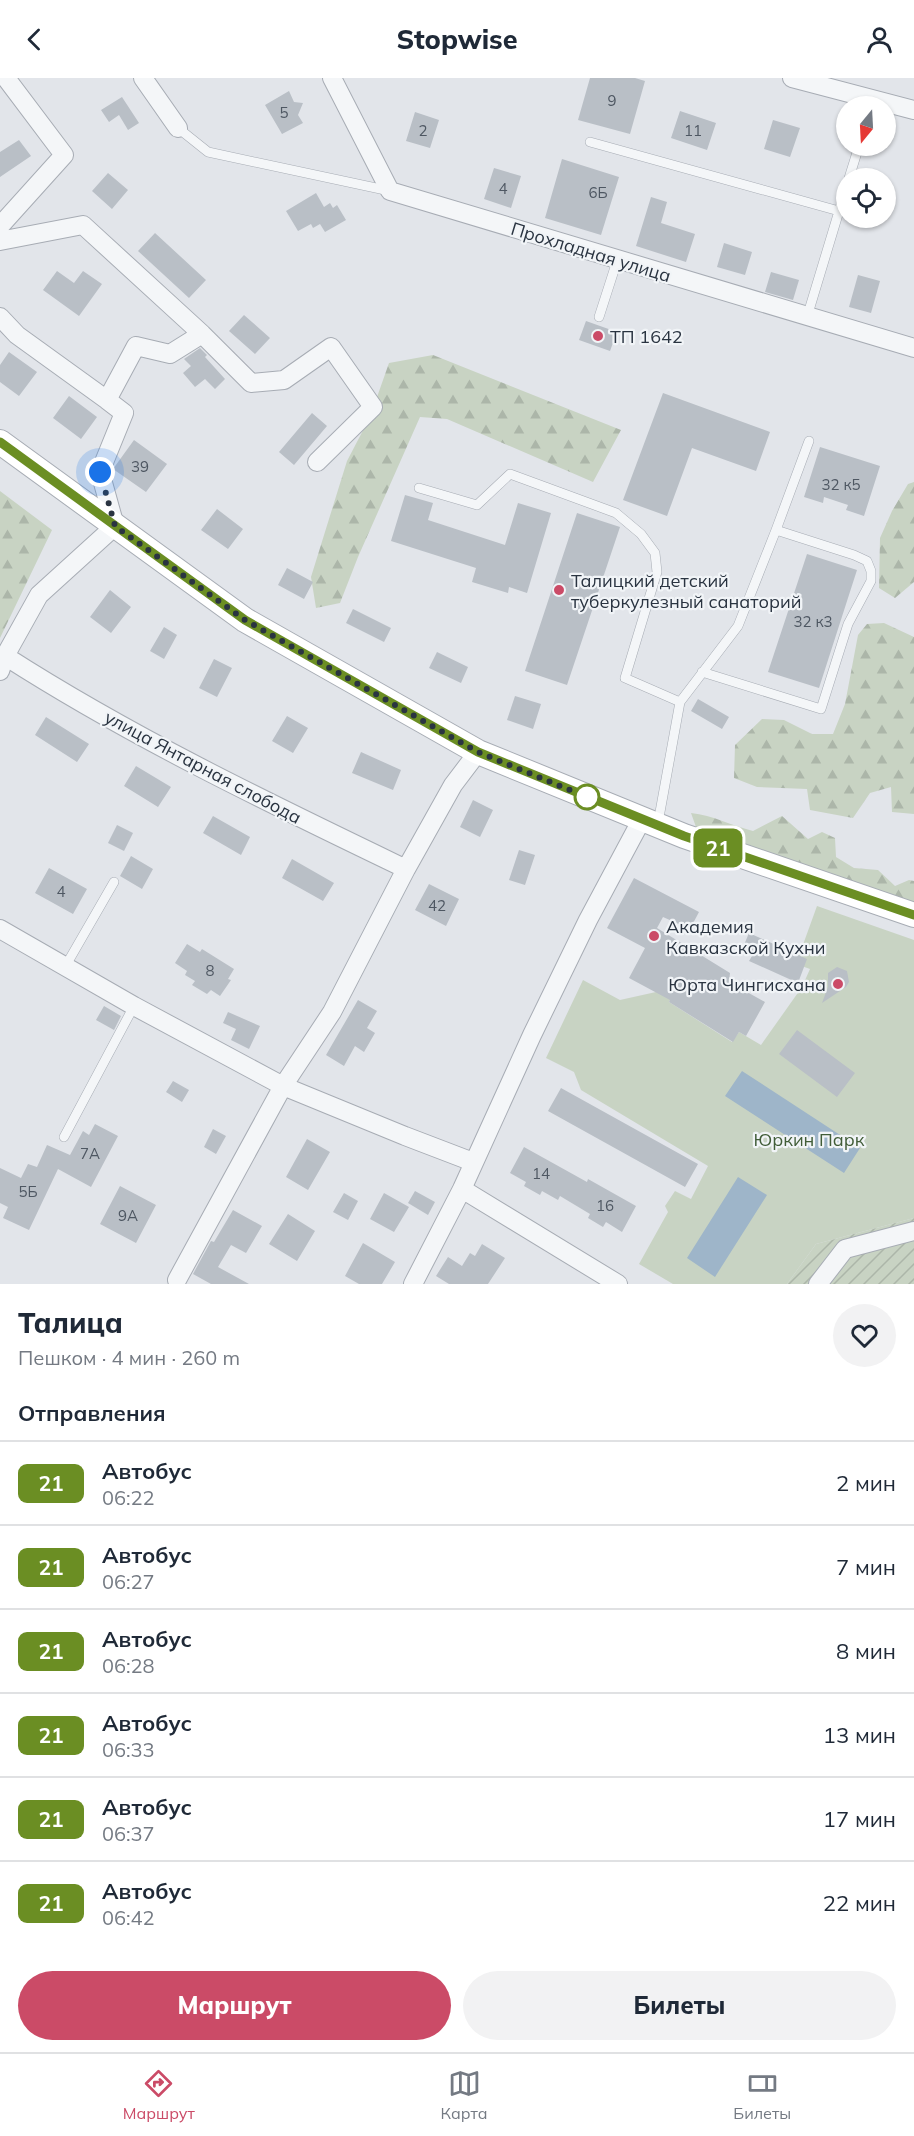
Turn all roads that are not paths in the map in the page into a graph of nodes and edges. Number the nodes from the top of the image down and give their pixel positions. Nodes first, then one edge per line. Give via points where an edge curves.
1 (6, 78) edge
2 (143, 78) edge
3 (332, 78) edge
4 (792, 78) edge
5 (848, 96) edge
6 (896, 107) edge
7 (914, 110) edge
8 (178, 128) joint
9 (590, 142) dead end
10 (390, 191) junction
11 (836, 210) edge
12 (836, 221) edge
13 (0, 226) edge
14 (0, 241) edge
15 (617, 261) junction
16 (0, 317) edge
17 (599, 317) dead end
18 (807, 317) junction
19 (202, 334) junction
20 (914, 348) edge
21 (107, 400) junction
22 (808, 441) dead end
23 (0, 442) edge
24 (317, 462) dead end
25 (419, 488) dead end
26 (115, 526) junction
27 (776, 530) junction
28 (3, 663) edge
29 (702, 672) junction
30 (680, 702) junction
31 (478, 752) junction
32 (650, 822) junction
33 (406, 869) junction
34 (114, 882) dead end
35 (914, 915) edge
36 (0, 929) edge
37 (65, 967) junction
38 (134, 1006) junction
39 (283, 1086) junction
40 (64, 1137) dead end
41 (473, 1162) junction
42 (462, 1189) junction
43 (914, 1231) edge
44 (177, 1280) dead end
45 (413, 1284) edge
46 (618, 1284) edge
47 (818, 1284) edge

1 - 13 street via 64,154
2 - 8 street
3 - 10 street
4 - 5 street
6 - 7 street
8 - 10 lane via 208,152
9 - 11 lane
10 - 15 street, Прохладная улица
12 - 18 lane
14 - 19 street via 83,225
15 - 17 lane
15 - 18 street, Прохладная улица
16 - 21 street via 17,335
18 - 20 street, Прохладная улица
19 - 21 street via 171,354 136,346
19 - 24 street via 251,383 284,380 331,347 374,407
21 - 26 street via 124,413 100,472
22 - 27 lane
23 - 26 street
25 - 30 lane via 477,505 510,474 616,513 641,534 655,553 657,572 625,678
26 - 28 street via 39,595
26 - 31 street via 245,620
27 - 29 lane via 738,626
27 - 29 lane via 854,555 867,561 871,571 871,581 848,624 821,709
28 - 33 street, улица Янтарная слобода via 31,673 172,752
29 - 30 lane
30 - 32 lane
31 - 32 street
31 - 33 street via 453,785
32 - 35 street
32 - 41 street via 588,920
33 - 39 street via 332,1012
34 - 37 lane
36 - 37 street
37 - 38 street
38 - 39 street
38 - 40 lane
39 - 41 street
39 - 44 street
41 - 42 street
42 - 45 street
42 - 46 street
43 - 47 street via 845,1249

